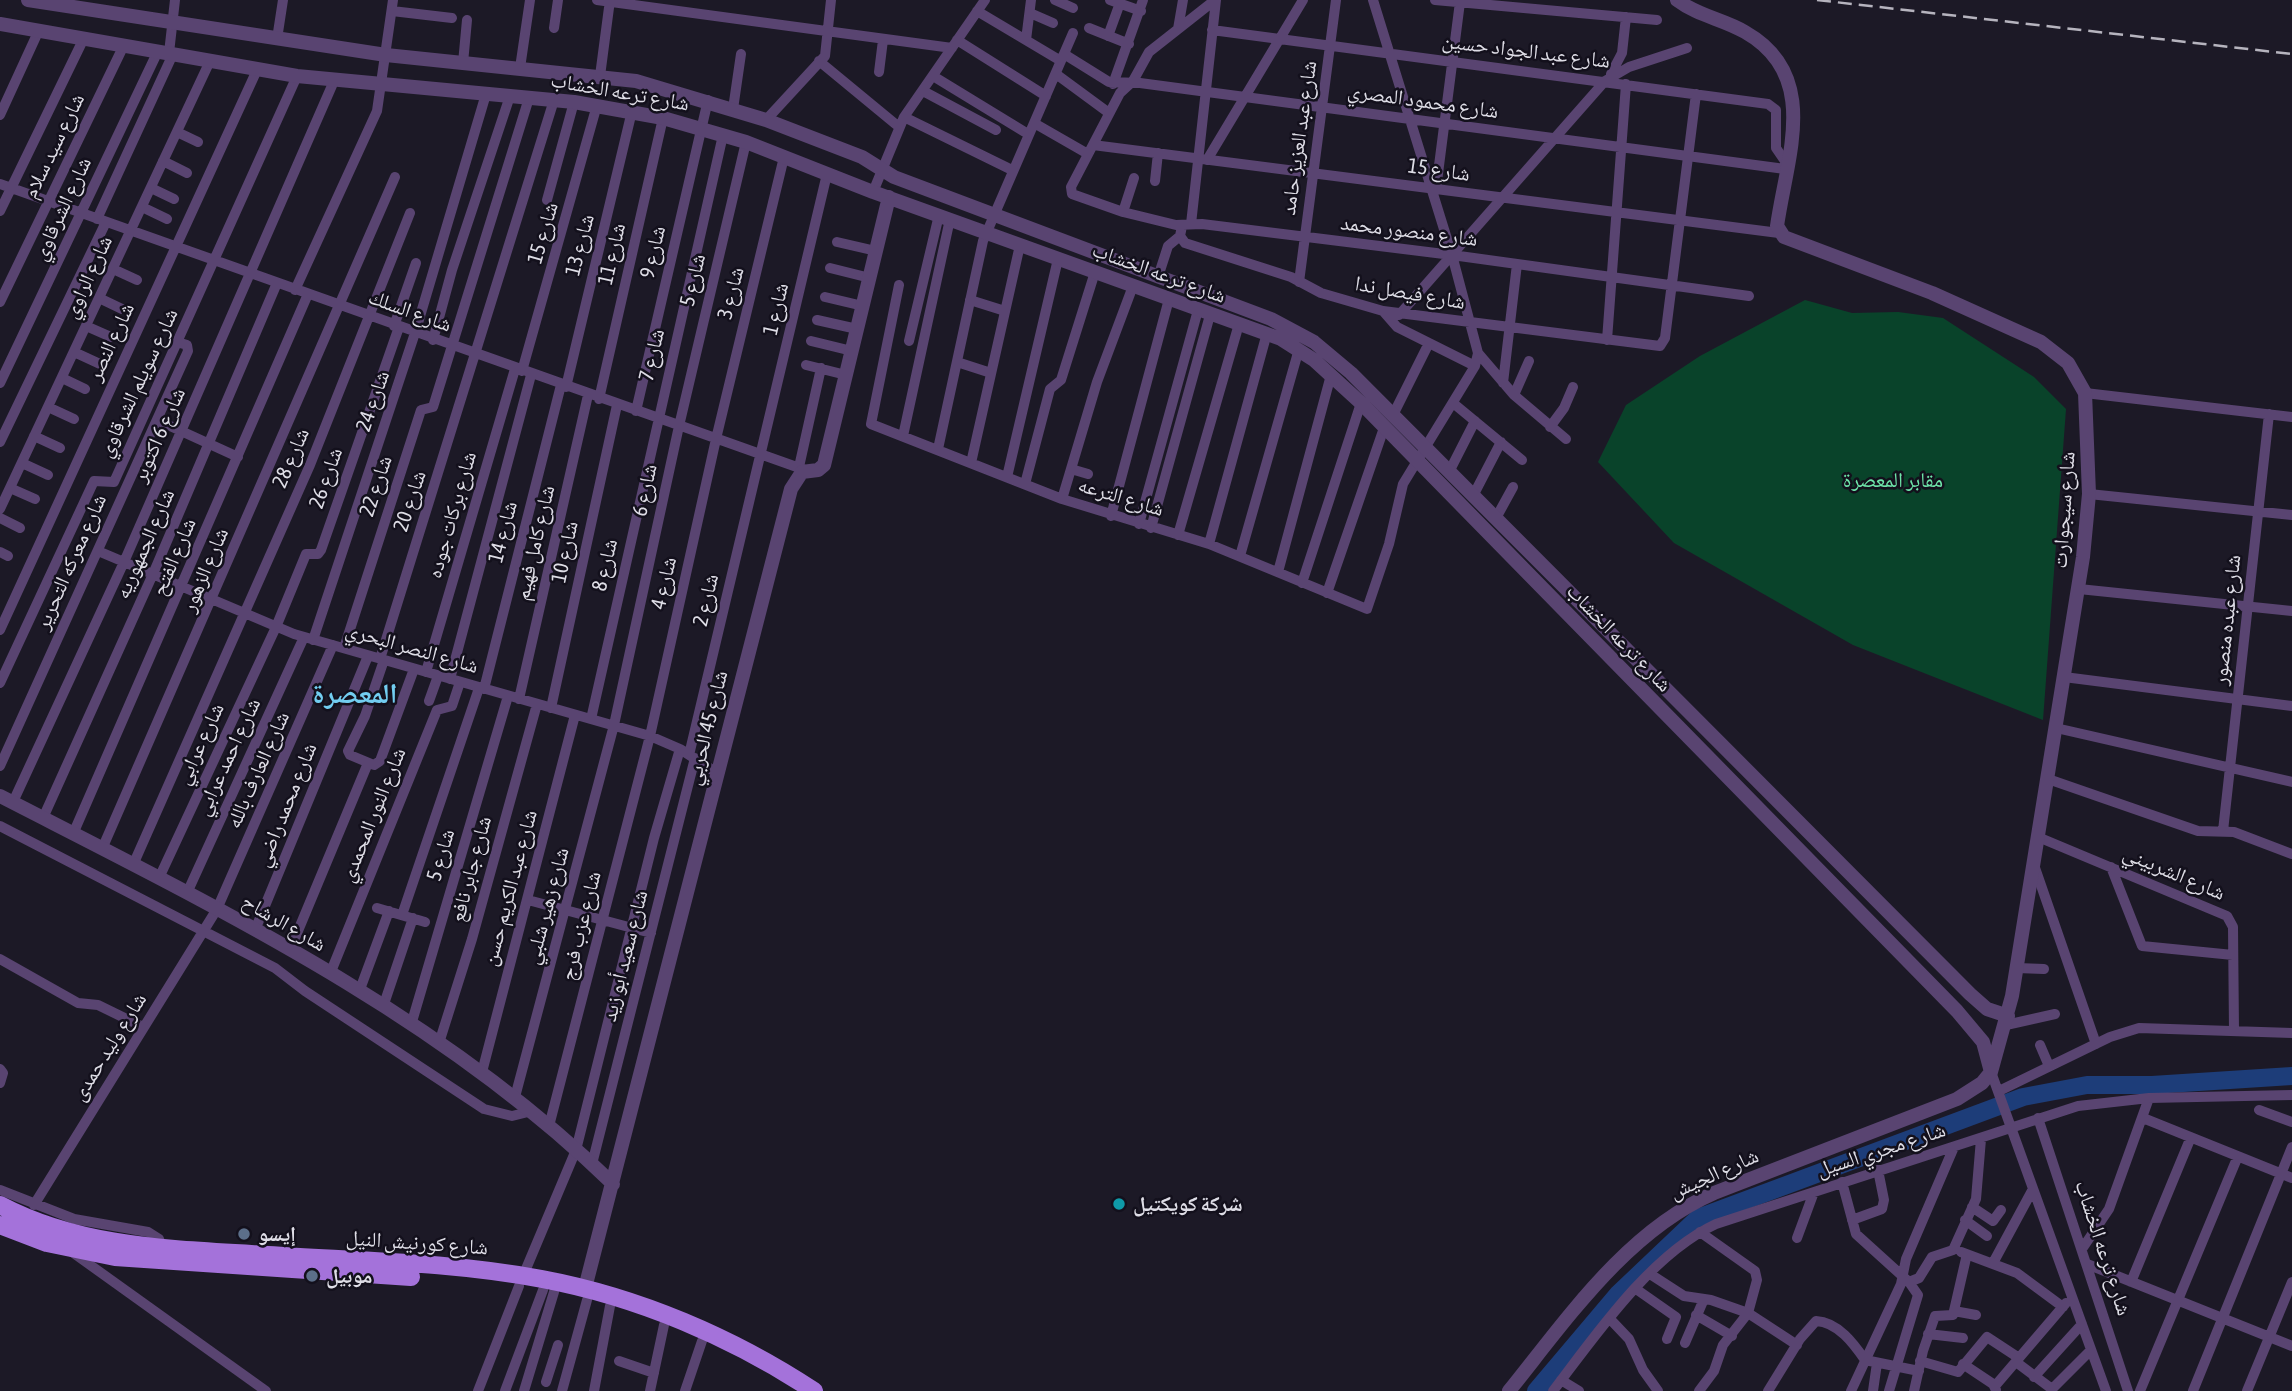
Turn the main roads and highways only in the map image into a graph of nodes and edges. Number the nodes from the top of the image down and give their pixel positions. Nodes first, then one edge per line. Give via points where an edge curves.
1 (0, 1205) edge
2 (0, 1226) edge
3 (521, 1281) junction
4 (586, 1294) junction
5 (794, 1391) edge
6 (814, 1391) edge

1 - 3 highway, شارع كورنيش النيل via 75,1234 162,1247 440,1266
2 - 3 highway, شارع كورنيش النيل via 69,1249 130,1259
3 - 4 highway, شارع كورنيش النيل
3 - 4 highway, شارع كورنيش النيل via 549,1291
4 - 5 highway, شارع كورنيش النيل via 702,1341
4 - 6 highway, شارع كورنيش النيل via 695,1327

